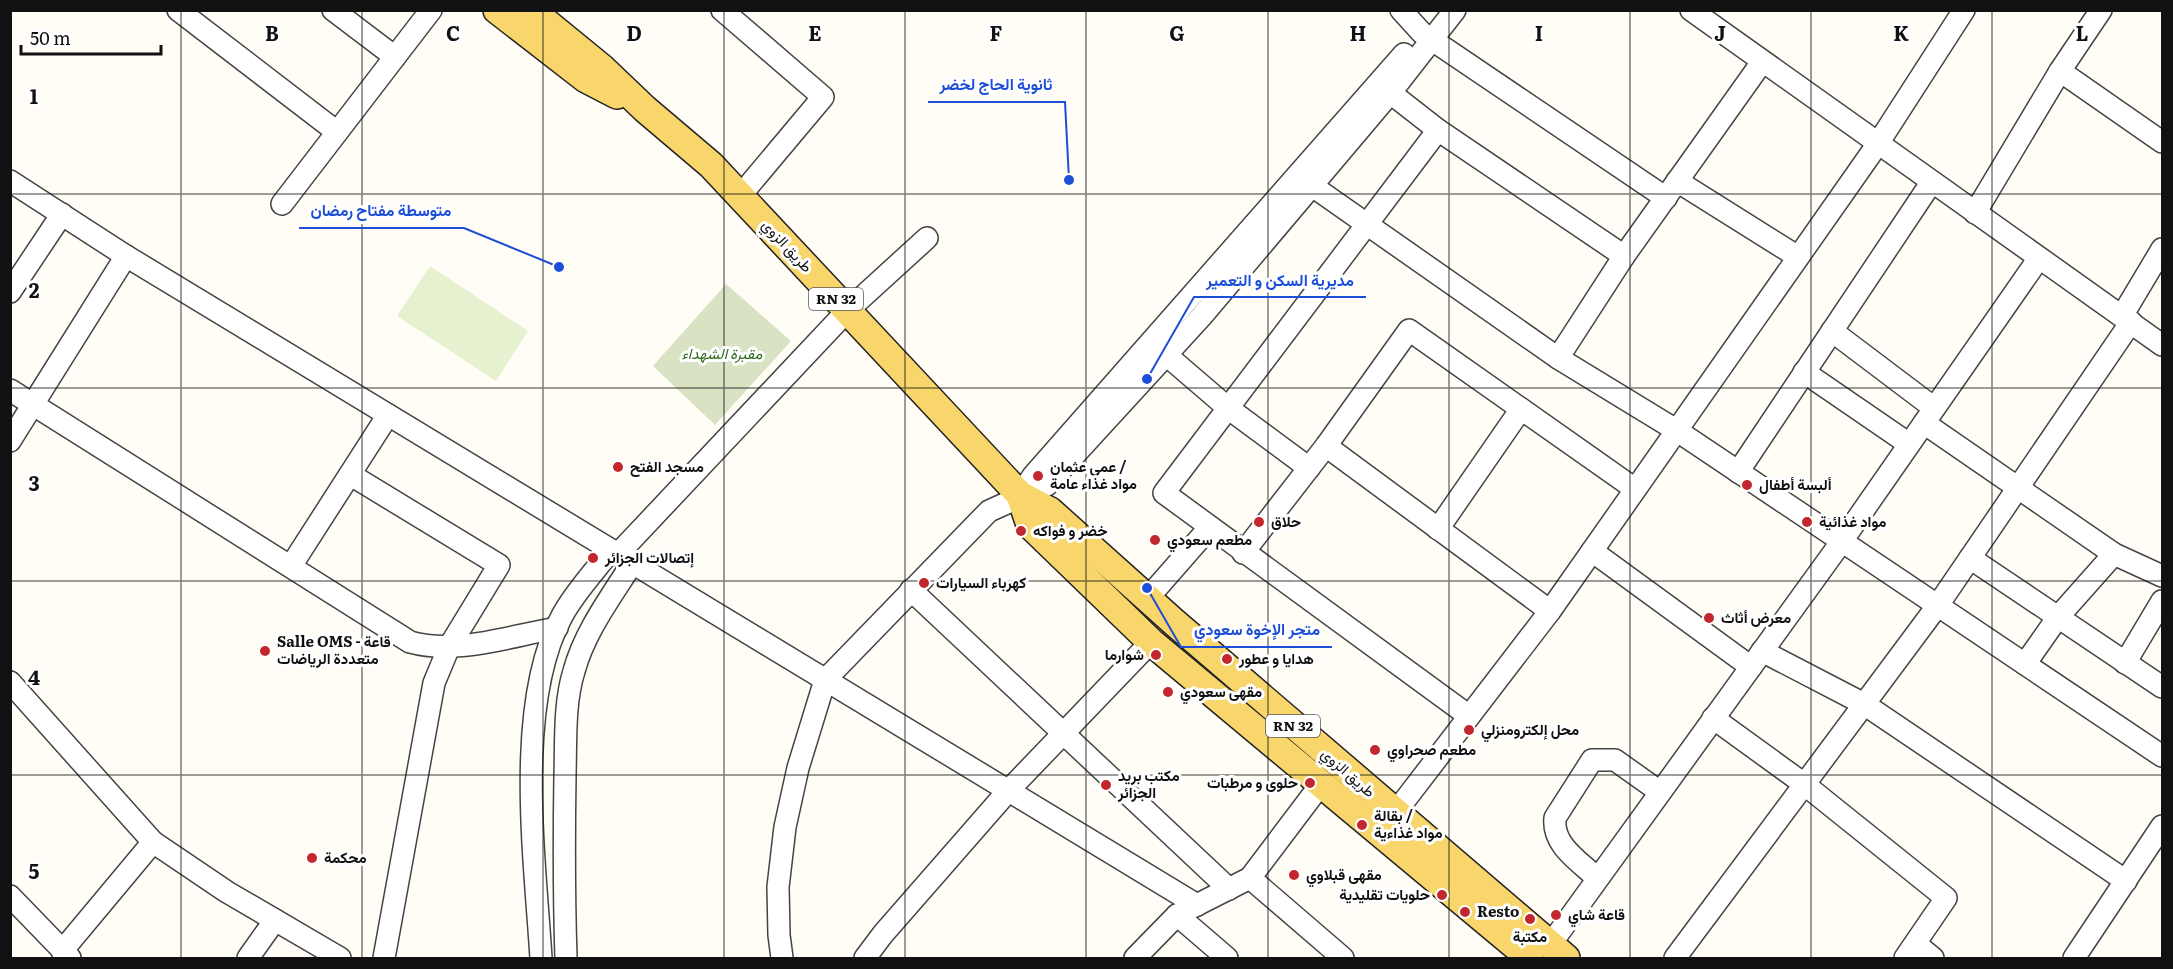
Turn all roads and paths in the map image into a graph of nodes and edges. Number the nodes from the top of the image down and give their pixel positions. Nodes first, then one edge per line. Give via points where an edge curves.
1 (178, 10) edge
2 (333, 10) edge
3 (431, 10) edge
4 (497, 10) edge
5 (531, 10) edge
6 (722, 10) edge
7 (1401, 10) edge
8 (1438, 10) edge
9 (1455, 10) edge
10 (1690, 10) edge
11 (1964, 10) edge
12 (2101, 10) edge
13 (1427, 37) junction
14 (395, 57) junction
15 (1762, 62) junction
16 (2060, 72) junction
17 (1384, 88) junction
18 (645, 109) junction
19 (1438, 130) junction
20 (338, 132) junction
21 (2163, 142) edge
22 (1877, 144) junction
23 (10, 181) edge
24 (1305, 181) junction
25 (1931, 183) junction
26 (1672, 190) junction
27 (740, 196) junction
28 (282, 204) dead end
29 (1975, 213) junction
30 (62, 214) junction
31 (1366, 224) junction
32 (927, 238) dead end
33 (2163, 249) edge
34 (126, 256) junction
35 (1624, 256) junction
36 (1798, 257) junction
37 (2039, 258) junction
38 (10, 292) edge
39 (847, 311) junction
40 (2126, 319) junction
41 (1832, 331) junction
42 (2163, 345) edge
43 (1158, 349) junction
44 (1558, 358) junction
45 (1804, 372) junction
46 (10, 390) edge
47 (33, 402) junction
48 (1228, 408) junction
49 (1521, 409) junction
50 (388, 415) junction
51 (1929, 416) junction
52 (1676, 430) junction
53 (10, 441) edge
54 (1910, 444) junction
55 (1326, 446) junction
56 (1309, 468) junction
57 (1738, 472) junction
58 (351, 475) junction
59 (2018, 488) junction
60 (1635, 489) junction
61 (1020, 495) junction
62 (1210, 527) junction
63 (1438, 529) junction
64 (1842, 541) junction
65 (1592, 551) junction
66 (1243, 553) junction
67 (2114, 554) junction
68 (621, 556) junction
69 (1970, 558) junction
70 (291, 566) junction
71 (2163, 576) edge
72 (911, 590) junction
73 (1148, 599) junction
74 (2163, 601) edge
75 (1938, 605) junction
76 (1550, 611) junction
77 (2058, 617) junction
78 (557, 628) junction
79 (1151, 642) junction
80 (449, 647) junction
81 (1756, 659) junction
82 (2125, 663) junction
83 (2025, 664) junction
84 (825, 680) junction
85 (10, 682) edge
86 (2163, 687) edge
87 (1864, 704) junction
88 (1469, 716) junction
89 (1713, 718) junction
90 (1064, 733) junction
91 (2163, 756) edge
92 (1321, 784) junction
93 (1804, 784) junction
94 (1008, 791) junction
95 (1660, 792) junction
96 (1395, 813) junction
97 (2163, 826) edge
98 (153, 842) junction
99 (1250, 878) junction
100 (1597, 878) junction
101 (2126, 881) junction
102 (1229, 889) junction
103 (10, 896) edge
104 (1197, 905) junction
105 (1177, 915) junction
106 (274, 920) junction
107 (1910, 951) edge
108 (1548, 954) edge
109 (66, 955) edge
110 (248, 958) edge
111 (340, 958) edge
112 (384, 958) edge
113 (541, 958) edge
114 (566, 958) edge
115 (782, 958) edge
116 (865, 958) edge
117 (1135, 958) edge
118 (1227, 958) edge
119 (1343, 958) edge
120 (1675, 958) edge
121 (1933, 958) edge
122 (2074, 958) edge

1 - 20 street
2 - 14 street
3 - 14 street
4 - 18 main road, طريق الزوي / RN 32 via 586,79
5 - 18 main road, طريق الزوي / RN 32
6 - 27 street via 823,97
7 - 13 street
8 - 13 street
9 - 13 street
10 - 15 street
11 - 22 street
12 - 16 street
13 - 17 street
13 - 26 street
14 - 20 street
15 - 22 street
15 - 26 street
16 - 21 street
16 - 29 street
17 - 19 street
17 - 24 street
18 - 27 main road, طريق الزوي / RN 32 via 711,165
19 - 31 street
19 - 35 street
20 - 28 street
22 - 25 street
22 - 36 street
23 - 30 street
24 - 31 street
24 - 43 street
25 - 29 street
25 - 41 street
26 - 35 street
26 - 36 street
27 - 39 main road, طريق الزوي / RN 32
29 - 37 street
30 - 34 street
30 - 38 street
31 - 44 street
31 - 48 street
32 - 39 street
33 - 40 street
34 - 47 street
34 - 50 street
35 - 44 street
36 - 52 street
37 - 40 street
37 - 51 street
39 - 61 main road, طريق الزوي / RN 32
39 - 68 street
40 - 42 street
40 - 59 street
41 - 45 street
41 - 51 street
43 - 48 street
43 - 61 street via 1033,476
44 - 52 street
45 - 54 street
45 - 57 street
46 - 47 street
47 - 53 street
47 - 70 street
48 - 56 street
48 - 62 street via 1164,493
49 - 55 street via 1409,330
49 - 60 street
49 - 63 street
50 - 58 street
50 - 68 street
51 - 54 street
51 - 59 street
52 - 57 street
52 - 60 street
54 - 64 street
55 - 56 street
55 - 63 street
56 - 66 street
57 - 64 street
58 - 70 street
58 - 80 street via 499,565
59 - 67 street
59 - 69 street
60 - 65 street
61 - 72 street via 989,511
61 - 73 main road, طريق الزوي / RN 32 via 1050,511
61 - 79 main road, طريق الزوي / RN 32 via 1030,525
62 - 66 street
62 - 73 street
63 - 76 street
64 - 75 street
64 - 81 street
65 - 76 street
65 - 81 street
66 - 88 street
67 - 71 street
67 - 77 street
68 - 78 street via 562,615
68 - 84 street
68 - 114 street via 573,672 567,712 563,867
69 - 75 street
69 - 77 street
70 - 80 street via 410,642
72 - 84 street
72 - 90 street
73 - 96 main road, طريق الزوي / RN 32
74 - 82 street
75 - 83 street
75 - 87 street
76 - 88 street
77 - 82 street
77 - 83 street
78 - 80 street
78 - 113 street via 536,700 532,760
79 - 90 street
79 - 92 main road, طريق الزوي / RN 32
80 - 112 street via 434,683
81 - 87 street
81 - 89 street
82 - 86 street
83 - 91 street
84 - 94 street
84 - 115 street via 785,827 778,886
85 - 98 street
87 - 93 street
87 - 101 street
88 - 96 street
89 - 93 street
89 - 95 street
90 - 94 street
90 - 102 street
92 - 99 street
92 - 108 main road, طريق الزوي / RN 32
93 - 107 street via 1946,898
93 - 120 street
94 - 104 street
94 - 116 street
95 - 100 street
95 - 100 street via 1615,760 1592,760 1555,818 1554,828 1557,840
96 - 108 main road, طريق الزوي / RN 32
97 - 101 street
98 - 106 street
98 - 109 street
99 - 102 street
99 - 119 street
100 - 108 street
101 - 122 street
102 - 104 street
103 - 109 street
104 - 105 street
105 - 117 street
105 - 118 street
106 - 110 street
106 - 111 street
107 - 121 street

